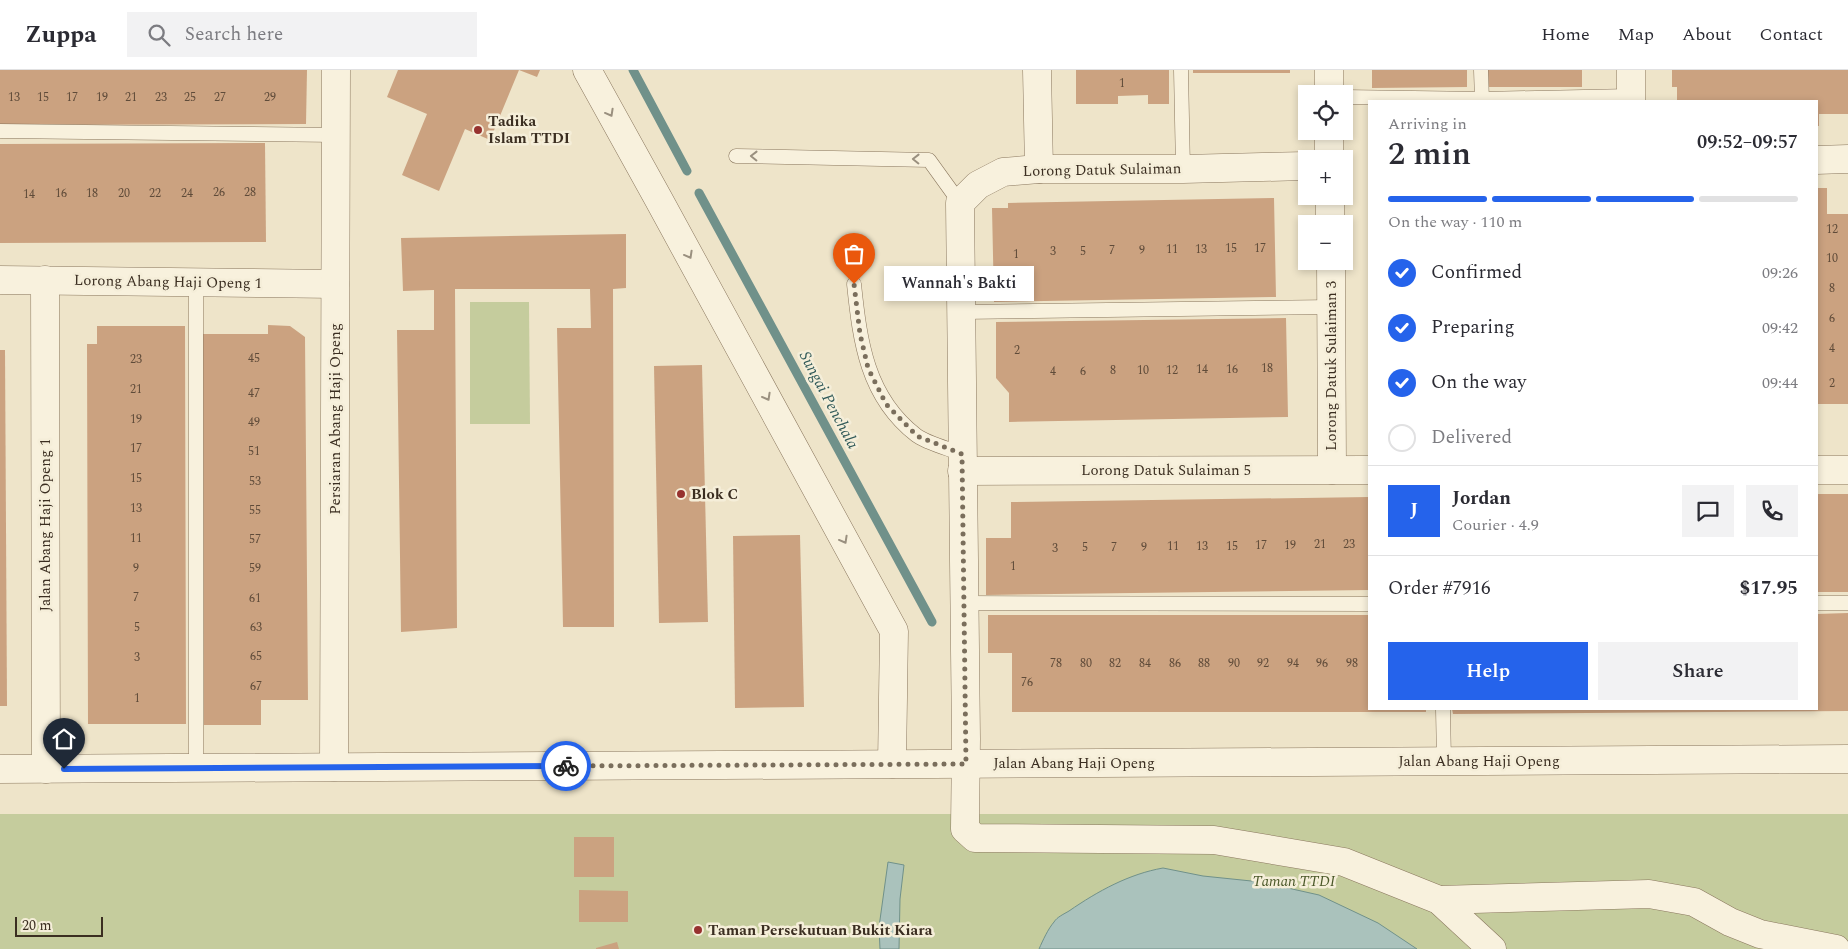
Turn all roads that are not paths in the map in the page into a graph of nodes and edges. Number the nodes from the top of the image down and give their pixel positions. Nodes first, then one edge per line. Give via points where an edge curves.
1 (336, 70) edge
2 (586, 70) edge
3 (1037, 70) edge
4 (1182, 70) edge
5 (1328, 70) edge
6 (1481, 70) edge
7 (1329, 85) edge
8 (1631, 89) edge
9 (1353, 97) edge
10 (1482, 100) edge
11 (0, 131) edge
12 (336, 135) junction
13 (736, 156) dead end
14 (1848, 159) edge
15 (1818, 160) edge
16 (1298, 166) edge
17 (1039, 169) junction
18 (1183, 169) junction
19 (960, 203) junction
20 (1331, 270) edge
21 (0, 280) edge
22 (45, 280) junction
23 (196, 282) junction
24 (336, 284) junction
25 (854, 284) dead end
26 (1332, 307) junction
27 (962, 312) junction
28 (962, 462) junction
29 (1332, 470) junction
30 (1368, 470) edge
31 (1818, 470) edge
32 (1848, 470) edge
33 (964, 603) junction
34 (1818, 603) edge
35 (1848, 603) edge
36 (1368, 604) edge
37 (1443, 710) edge
38 (1848, 759) edge
39 (1444, 761) junction
40 (892, 764) junction
41 (966, 764) junction
42 (334, 767) junction
43 (196, 768) junction
44 (0, 769) edge
45 (46, 769) junction
46 (1439, 900) junction
47 (1492, 949) edge
48 (1836, 949) edge

1 - 12 street, Persiaran Abang Haji Openg
2 -> 40 street via 894,631
3 - 17 street
4 - 18 lane
5 - 7 street
6 - 10 lane
8 - 10 lane
9 - 10 lane
11 - 12 lane
12 - 24 street, Persiaran Abang Haji Openg
19 -> 13 lane via 929,160
14 - 15 street
16 - 18 street, Lorong Datuk Sulaiman
17 - 18 street, Lorong Datuk Sulaiman
17 - 19 street, Lorong Datuk Sulaiman via 1003,172 978,185
19 - 27 street
20 - 26 street, Lorong Datuk Sulaiman 3
21 - 22 street, Lorong Abang Haji Openg 1
22 - 23 street, Lorong Abang Haji Openg 1
22 - 45 street, Jalan Abang Haji Openg 1
23 - 24 street, Lorong Abang Haji Openg 1
23 - 43 lane
24 - 42 street, Persiaran Abang Haji Openg
25 - 28 lane via 868,368 886,404 917,436
26 - 27 lane
26 - 29 street, Lorong Datuk Sulaiman 3
27 - 28 street
28 - 29 street, Lorong Datuk Sulaiman 5
28 - 33 street
29 - 30 street, Lorong Datuk Sulaiman 5
31 - 32 street
33 - 36 lane
33 - 41 street
34 - 35 lane
37 - 39 lane
38 - 39 street, Jalan Abang Haji Openg
39 - 41 street, Jalan Abang Haji Openg
40 - 41 street, Jalan Abang Haji Openg
40 - 42 street, Jalan Abang Haji Openg
41 - 46 street via 965,829 975,838 1214,840 1344,862
42 - 43 street, Jalan Abang Haji Openg
43 - 45 street, Jalan Abang Haji Openg
44 - 45 street, Jalan Abang Haji Openg
46 - 47 street
46 - 48 street via 1649,894 1694,902 1760,934

